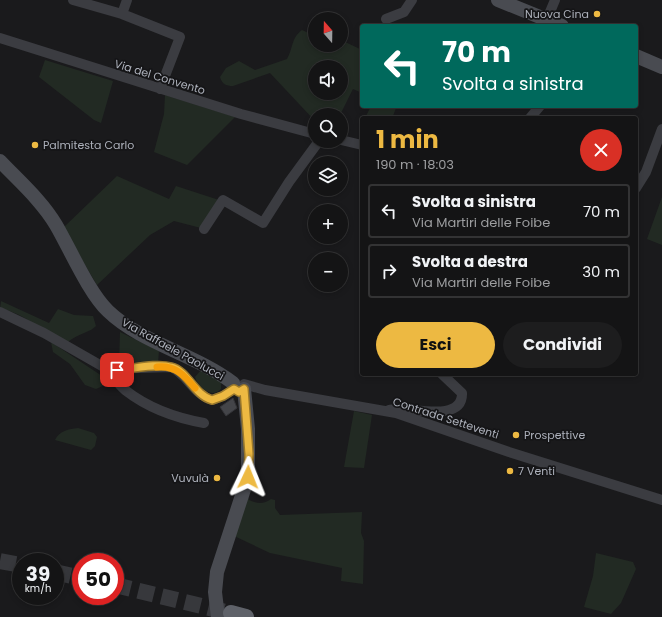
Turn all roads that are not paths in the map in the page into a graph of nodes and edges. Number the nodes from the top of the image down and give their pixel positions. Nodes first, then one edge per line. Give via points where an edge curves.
1 (73, 0) edge
2 (127, 0) edge
3 (412, 0) edge
4 (498, 0) edge
5 (555, 0) edge
6 (122, 14) junction
7 (386, 19) dead end
8 (547, 19) junction
9 (558, 24) edge
10 (0, 38) edge
11 (638, 57) edge
12 (662, 66) edge
13 (160, 89) junction
14 (538, 108) edge
15 (532, 116) edge
16 (662, 129) edge
17 (308, 132) edge
18 (348, 142) edge
19 (360, 145) edge
20 (314, 148) edge
21 (0, 161) edge
22 (638, 185) edge
23 (204, 229) dead end
24 (0, 312) edge
25 (107, 369) junction
26 (444, 376) edge
27 (239, 388) junction
28 (382, 410) junction
29 (204, 423) dead end
30 (662, 500) edge
31 (232, 616) edge

1 - 6 street
2 - 6 street
3 - 7 street via 404,12
4 - 8 main road
5 - 8 street
6 - 13 street via 180,37
8 - 9 main road
10 - 13 street, Via del Convento
11 - 12 main road
13 - 17 street, Via del Convento
14 - 15 street
16 - 22 street via 646,172
18 - 19 street
20 - 23 street via 263,223 223,200
21 - 27 main road, Via Raffaele Paolucci via 55,223 106,309 123,325 196,360
24 - 25 street via 44,333
25 - 27 street via 171,367 179,371 203,396 212,400
25 - 29 street via 124,389 150,407
26 - 28 street via 462,393 459,405 438,412 404,408
27 - 28 street, Contrada Setteventi
27 - 31 main road via 248,426 248,477 217,572 215,592
28 - 30 street, Contrada Setteventi

